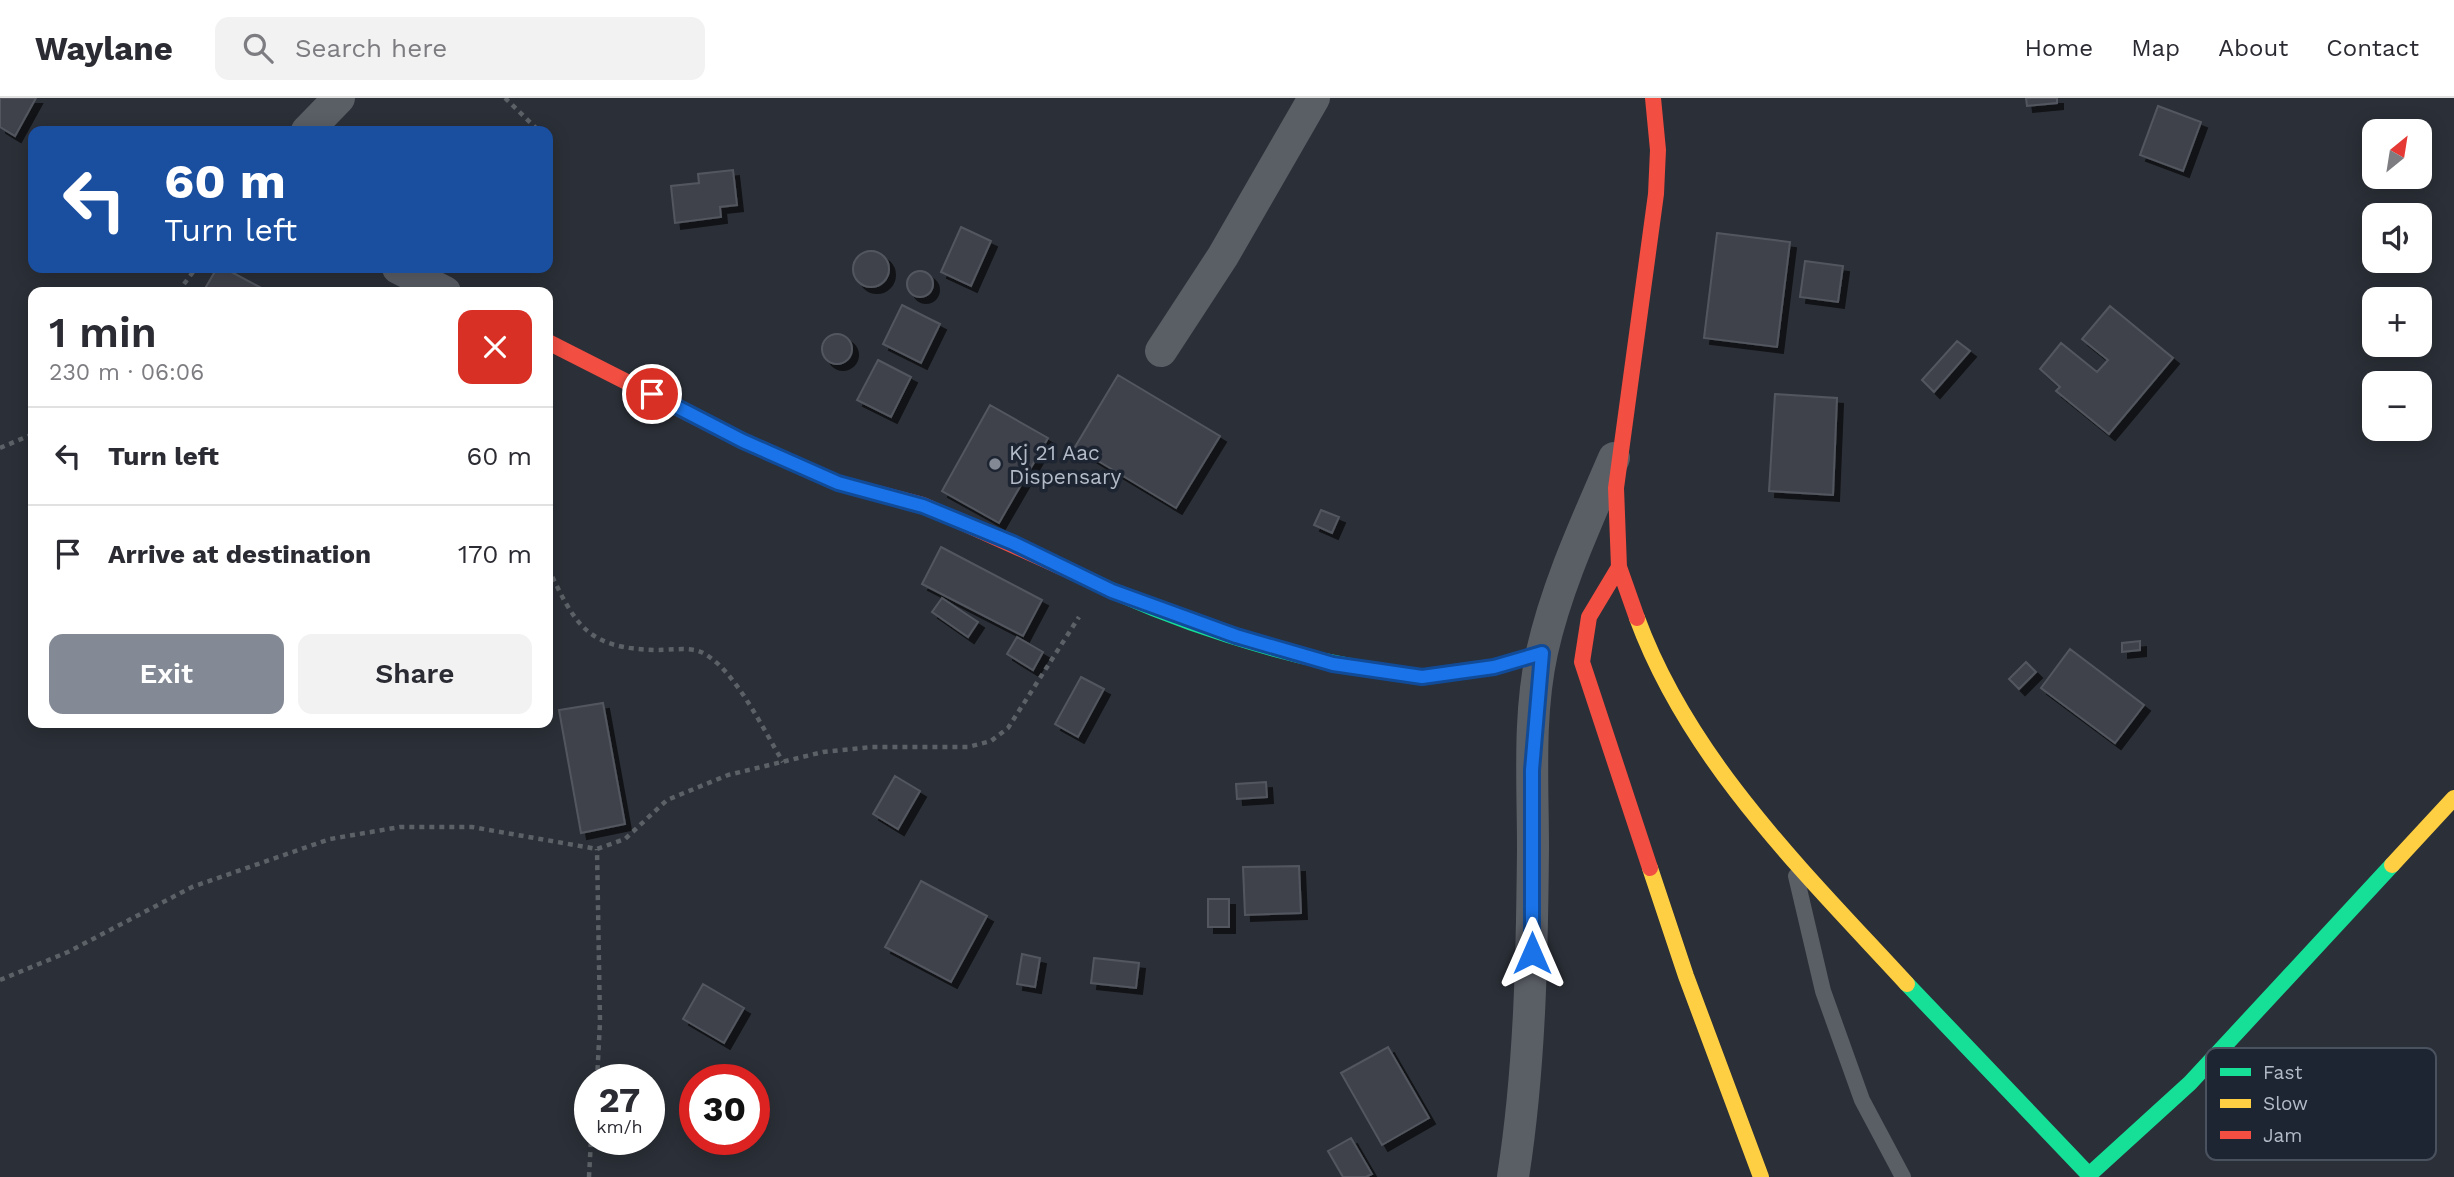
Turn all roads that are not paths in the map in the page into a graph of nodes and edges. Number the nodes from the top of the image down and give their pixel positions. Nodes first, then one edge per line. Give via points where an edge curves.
1 (339, 98) edge
2 (1314, 98) edge
3 (1653, 98) edge
4 (312, 126) edge
5 (408, 273) edge
6 (435, 287) edge
7 (553, 345) edge
8 (1161, 351) dead end
9 (1621, 441) junction
10 (1619, 567) junction
11 (1542, 653) junction
12 (2454, 798) edge
13 (1791, 857) junction
14 (2222, 1048) edge
15 (2206, 1066) edge
16 (2090, 1176) edge
17 (1513, 1177) edge
18 (1761, 1177) edge
19 (1903, 1177) edge

1 - 4 street
2 - 8 street via 1223,256
3 - 9 street via 1656,194
5 - 6 street
7 - 11 street via 743,441 838,483 923,506 1112,591 1236,636 1333,664 1422,677 1494,667
9 - 10 street via 1616,488
9 - 11 street via 1566,571
10 - 13 street via 1653,661 1712,760
10 - 18 street via 1589,617 1582,662 1686,976
11 - 17 street via 1532,770 1532,953 1523,1112
12 - 14 street
13 - 16 street
13 - 19 lane via 1823,991 1862,1100
15 - 16 street

